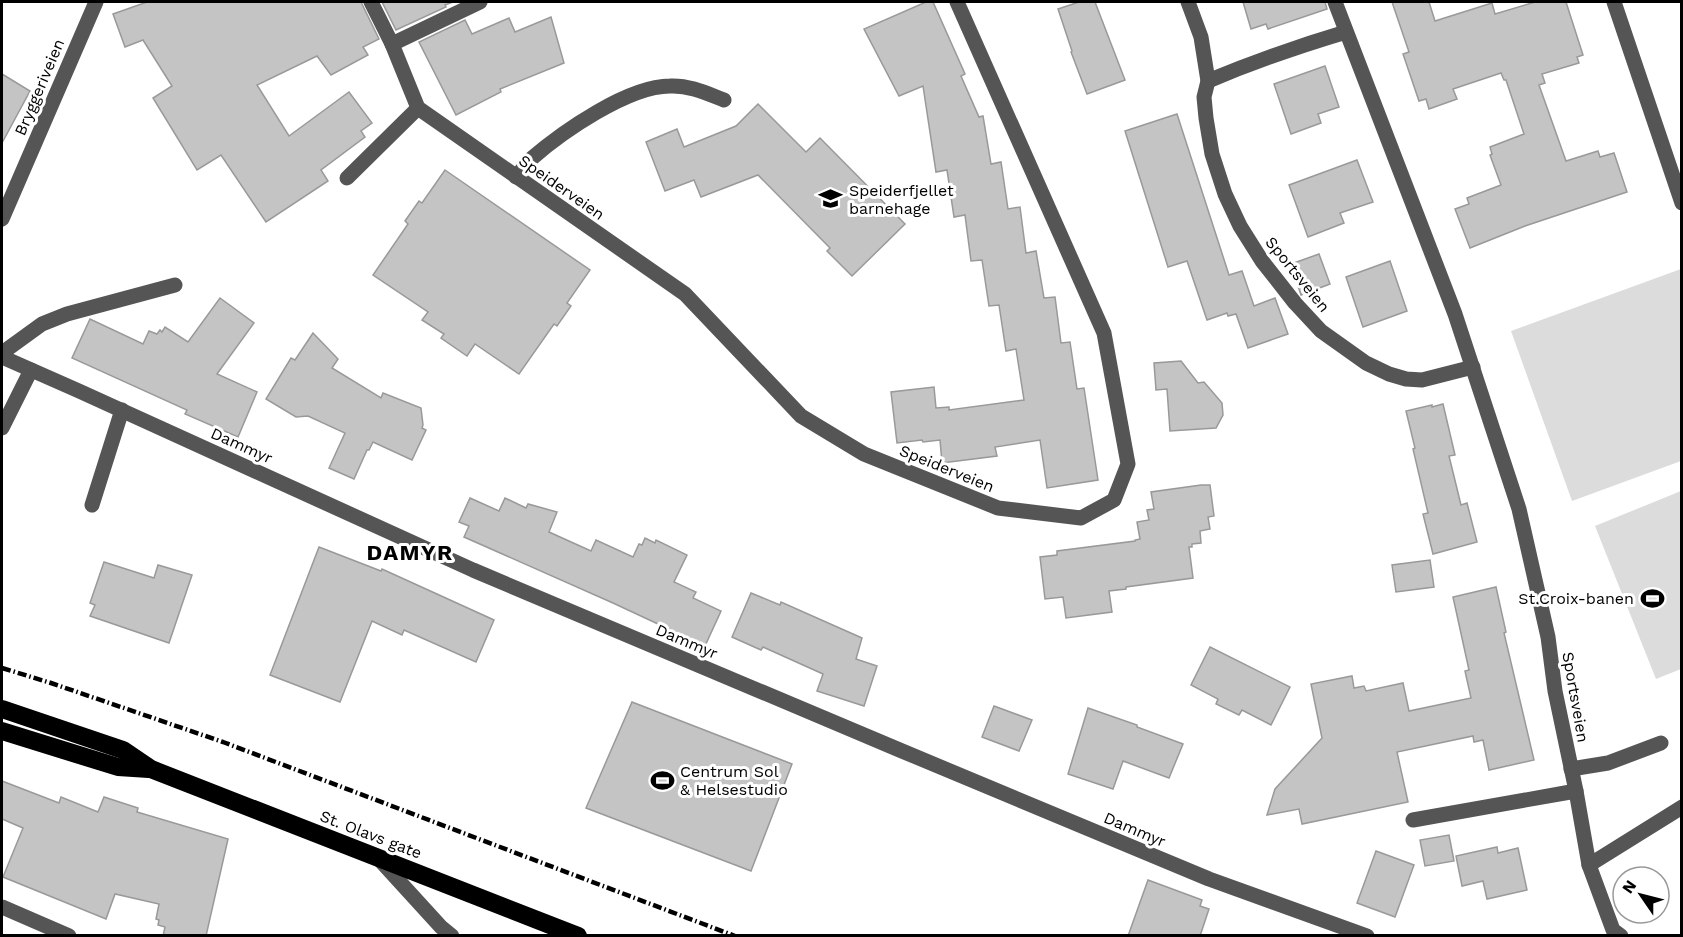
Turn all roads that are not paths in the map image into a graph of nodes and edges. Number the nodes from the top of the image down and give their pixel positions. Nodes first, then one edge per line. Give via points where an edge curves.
1 (96, 2) edge
2 (371, 2) edge
3 (480, 2) edge
4 (957, 2) edge
5 (1188, 2) edge
6 (1335, 2) edge
7 (1614, 2) edge
8 (1346, 32) junction
9 (392, 44) junction
10 (1208, 81) junction
11 (724, 100) dead end
12 (418, 108) junction
13 (516, 177) junction
14 (347, 178) dead end
15 (1682, 203) edge
16 (2, 219) edge
17 (175, 285) dead end
18 (2, 355) edge
19 (1473, 367) junction
20 (32, 370) junction
21 (122, 410) junction
22 (2, 428) edge
23 (92, 505) dead end
24 (2, 709) edge
25 (2, 731) edge
26 (1661, 743) dead end
27 (151, 769) junction
28 (1571, 769) junction
29 (1576, 791) junction
30 (1682, 807) edge
31 (1413, 820) dead end
32 (378, 858) junction
33 (1589, 865) junction
34 (2, 907) edge
35 (1615, 934) edge
36 (69, 936) edge
37 (452, 936) edge
38 (578, 936) edge
39 (1367, 936) edge

1 - 16 street, Bryggeriveien
2 - 9 street
3 - 9 street
4 - 13 street, Speiderveien via 1104,333 1128,464 1114,500 1081,518 998,508 864,454 801,416 685,294
5 - 10 street, Sportsveien via 1201,37
6 - 8 street, Sportsveien
7 - 15 street
8 - 10 street via 1266,57
8 - 19 street, Sportsveien
9 - 12 street
10 - 19 street, Sportsveien via 1204,97 1206,118 1225,194 1262,261 1295,303 1321,331 1389,374 1422,380
11 - 13 street via 670,86 630,96 582,121 530,160
12 - 13 street, Speiderveien
12 - 14 street
17 - 18 street via 42,324
18 - 20 street, Dammyr
19 - 28 street, Sportsveien via 1519,510 1548,637
20 - 21 street, Dammyr
20 - 22 street
21 - 23 street
21 - 39 street, Dammyr via 473,570 1209,879
24 - 27 highway, St. Olavs gate via 123,750
25 - 27 highway, St. Olavs gate via 118,767
26 - 28 street via 1608,763
27 - 32 highway, St. Olavs gate
28 - 29 street, Sportsveien
29 - 31 street
29 - 33 street, Sportsveien
30 - 33 street
32 - 37 street
32 - 38 highway, St. Olavs gate
33 - 35 street, Sportsveien
34 - 36 street

